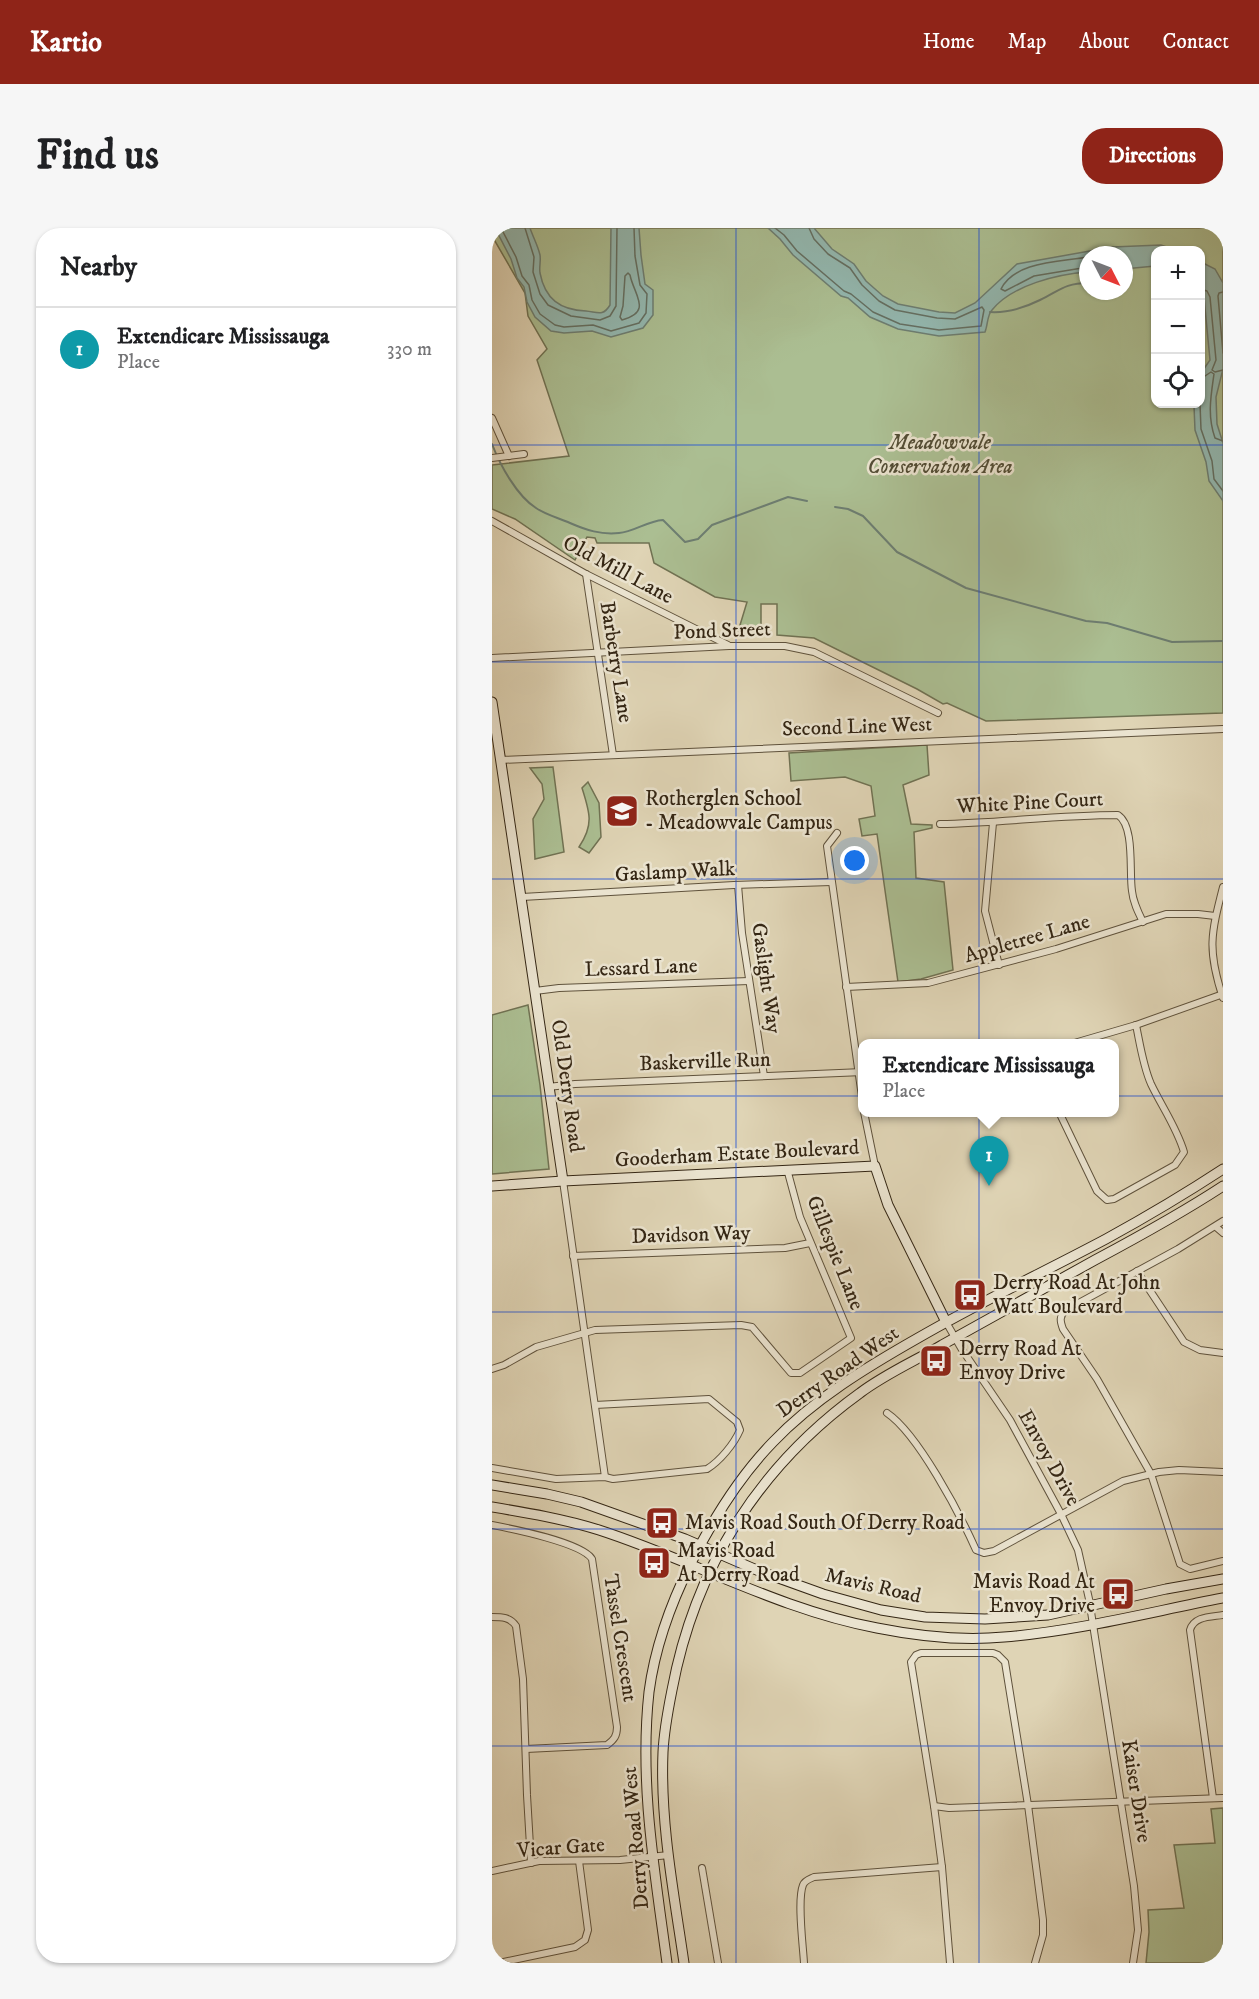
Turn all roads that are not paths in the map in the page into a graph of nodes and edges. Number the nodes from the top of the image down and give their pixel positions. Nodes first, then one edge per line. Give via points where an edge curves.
1 (492, 418) edge
2 (524, 454) dead end
3 (506, 456) junction
4 (493, 458) edge
5 (492, 521) edge
6 (586, 574) junction
7 (729, 646) junction
8 (598, 652) junction
9 (492, 658) edge
10 (492, 702) edge
11 (938, 714) dead end
12 (1223, 729) edge
13 (613, 755) junction
14 (496, 760) edge
15 (993, 823) junction
16 (940, 824) dead end
17 (837, 833) dead end
18 (831, 882) junction
19 (738, 885) junction
20 (1223, 887) edge
21 (522, 897) junction
22 (1215, 916) junction
23 (1143, 922) junction
24 (999, 965) junction
25 (749, 981) junction
26 (846, 987) junction
27 (535, 992) junction
28 (1223, 995) edge
29 (1136, 1025) junction
30 (1088, 1039) edge
31 (858, 1055) edge
32 (858, 1072) edge
33 (764, 1076) junction
34 (548, 1087) junction
35 (865, 1117) edge
36 (1061, 1117) edge
37 (875, 1166) junction
38 (787, 1169) junction
39 (1223, 1169) edge
40 (563, 1181) junction
41 (492, 1186) edge
42 (1223, 1186) edge
43 (1223, 1221) edge
44 (1216, 1227) junction
45 (1223, 1233) edge
46 (810, 1243) junction
47 (573, 1256) junction
48 (1137, 1271) junction
49 (946, 1322) junction
50 (585, 1333) junction
51 (955, 1338) junction
52 (1223, 1353) edge
53 (492, 1369) edge
54 (594, 1405) junction
55 (887, 1413) dead end
56 (492, 1468) edge
57 (1223, 1472) edge
58 (1151, 1474) junction
59 (605, 1477) junction
60 (492, 1485) edge
61 (492, 1507) edge
62 (1061, 1514) junction
63 (492, 1525) edge
64 (700, 1545) junction
65 (718, 1552) junction
66 (1223, 1561) edge
67 (690, 1565) junction
68 (708, 1573) junction
69 (1223, 1579) edge
70 (1223, 1598) edge
71 (1089, 1606) junction
72 (1223, 1615) edge
73 (492, 1617) edge
74 (1092, 1624) junction
75 (526, 1749) junction
76 (1213, 1798) junction
77 (1223, 1798) edge
78 (1121, 1801) junction
79 (1028, 1805) junction
80 (934, 1806) junction
81 (669, 1854) junction
82 (652, 1857) junction
83 (579, 1861) junction
84 (531, 1863) junction
85 (942, 1867) junction
86 (702, 1868) dead end
87 (492, 1871) edge
88 (499, 1963) edge
89 (667, 1963) edge
90 (684, 1963) edge
91 (718, 1963) edge
92 (804, 1963) edge
93 (950, 1963) edge
94 (1035, 1963) edge
95 (1133, 1963) edge

1 - 3 street
2 - 3 street
3 - 4 street
5 - 6 street, Old Mill Lane
6 - 7 street, Old Mill Lane
6 - 8 street, Barberry Lane
7 - 8 street, Pond Street
7 - 11 street, Pond Street via 785,646 814,652
8 - 9 street, Pond Street
8 - 13 street, Barberry Lane
10 - 14 main road, Old Derry Road
12 - 13 street, Second Line West
13 - 14 street, Second Line West
14 - 21 main road, Old Derry Road
15 - 16 street, White Pine Court
15 - 23 street, White Pine Court via 1118,815 1128,828 1132,891
15 - 24 street via 985,911
17 - 18 street via 827,846
18 - 19 street, Gaslamp Walk
18 - 26 street
19 - 21 street, Gaslamp Walk
19 - 25 street, Gaslight Way
20 - 22 street
21 - 27 main road, Old Derry Road
22 - 23 street, Appletree Lane via 1166,914
22 - 28 street via 1211,954
23 - 24 street, Appletree Lane
24 - 26 street, Appletree Lane via 928,982
25 - 27 street, Lessard Lane
25 - 33 street, Gaslight Way
26 - 31 street
27 - 34 main road, Old Derry Road
28 - 29 street
29 - 30 street
29 - 36 street via 1150,1083 1184,1152 1175,1165 1107,1200 1097,1191
32 - 33 street, Baskerville Run
33 - 34 street, Baskerville Run
34 - 40 main road, Old Derry Road
35 - 37 street
37 - 38 main road, Gooderham Estate Boulevard
37 - 49 main road via 888,1205
38 - 40 main road, Gooderham Estate Boulevard
38 - 46 street, Gillespie Lane
39 - 49 main road, Derry Road West via 1107,1239
40 - 41 main road, Gooderham Estate Boulevard
40 - 47 street, Old Derry Road
42 - 51 main road, Derry Road West
43 - 44 street
44 - 45 street
44 - 48 street
46 - 47 street, Davidson Way via 784,1248
46 - 50 street, Gillespie Lane via 851,1338 800,1373 791,1372 753,1327 607,1329
47 - 50 street, Old Derry Road
48 - 52 street via 1184,1342 1200,1350
48 - 58 street via 1066,1310 1060,1322
49 - 51 street, Envoy Drive
49 - 64 main road, Derry Road West via 878,1361 801,1416 752,1464
50 - 53 street via 536,1347
50 - 54 street, Old Derry Road
51 - 62 street, Envoy Drive via 1010,1420
51 - 65 main road, Derry Road West via 862,1391 812,1431 763,1484
54 - 59 street, Old Derry Road
54 - 59 street via 709,1399 737,1422 740,1430 706,1469
55 - 62 street via 932,1469 976,1550 994,1551
56 - 59 street via 556,1479
57 - 58 street via 1179,1470
58 - 62 street via 1123,1481
58 - 66 street via 1180,1564 1190,1569
60 - 64 main road, Mavis Road via 581,1502
61 - 67 main road, Mavis Road via 600,1530
62 - 71 street, Envoy Drive via 1078,1550
63 - 75 street, Tassel Crescent via 526,1531 585,1551 592,1559 616,1736 607,1745
64 - 65 main road, Mavis Road
64 - 67 main road, Derry Road West
65 - 68 main road, Derry Road West
65 - 71 main road, Mavis Road via 823,1594 925,1617 1048,1615
67 - 68 main road, Mavis Road
67 - 82 main road, Derry Road West via 665,1626 650,1691 646,1768
68 - 74 main road, Mavis Road via 816,1613 905,1632 1002,1637
68 - 81 main road, Derry Road West via 678,1660 666,1720 663,1774
69 - 71 main road, Mavis Road
70 - 74 main road, Mavis Road
71 - 74 street, Envoy Drive
72 - 76 street via 1196,1620 1190,1630
73 - 75 street via 510,1619 516,1626
74 - 78 street, Kaiser Drive
75 - 84 street
76 - 77 street
76 - 78 street
78 - 79 street
78 - 95 street, Kaiser Drive via 1138,1930
79 - 80 street
79 - 80 street via 1005,1662 993,1653 921,1653 911,1662
79 - 94 street via 1043,1920
80 - 85 street
81 - 82 street, Vicar Gate
81 - 90 main road, Derry Road West
82 - 83 street, Vicar Gate
82 - 89 main road, Derry Road West
83 - 84 street, Vicar Gate
83 - 88 street via 588,1930 585,1940 575,1947
84 - 87 street, Vicar Gate
85 - 92 street via 808,1879 801,1897
85 - 93 street
86 - 91 street

